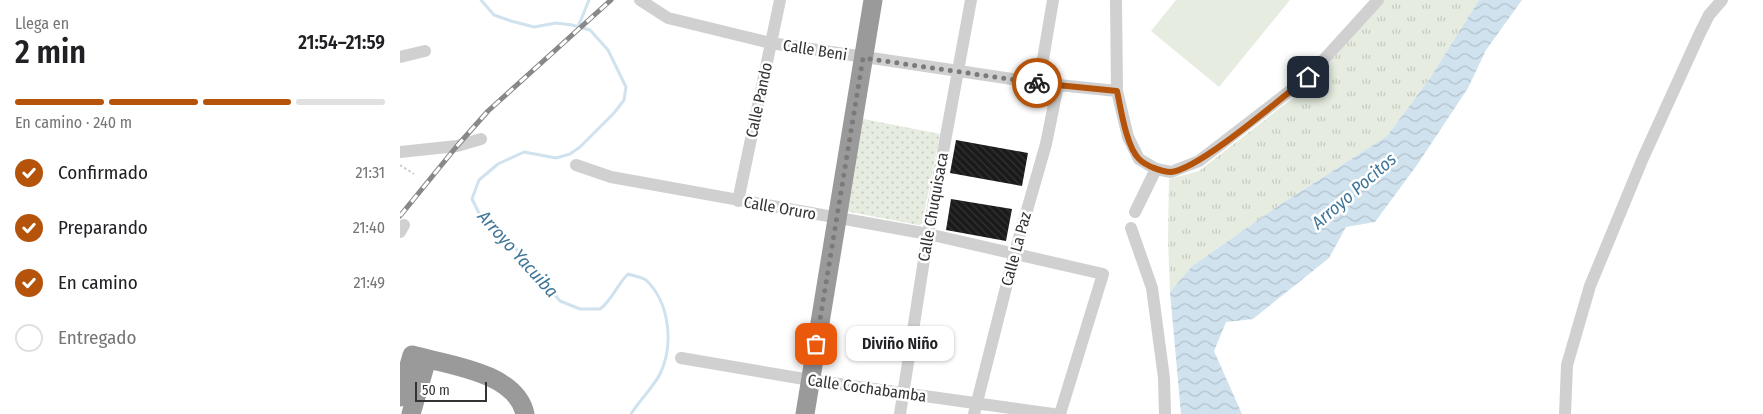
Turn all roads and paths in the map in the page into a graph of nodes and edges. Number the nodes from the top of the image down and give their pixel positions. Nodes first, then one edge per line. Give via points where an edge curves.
1 (640, 0) edge
2 (780, 0) edge
3 (873, 0) edge
4 (971, 0) edge
5 (1053, 0) edge
6 (1116, 0) edge
7 (1378, 0) edge
8 (1722, 0) edge
9 (771, 43) junction
10 (425, 51) dead end
11 (400, 57) edge
12 (863, 58) junction
13 (958, 71) junction
14 (1039, 83) junction
15 (1058, 85) junction
16 (1117, 91) junction
17 (481, 139) dead end
18 (400, 152) edge
19 (400, 165) edge
20 (576, 165) dead end
21 (1156, 169) junction
22 (414, 174) dead end
23 (738, 201) junction
24 (1135, 212) dead end
25 (838, 217) junction
26 (1131, 228) dead end
27 (928, 234) junction
28 (1015, 252) junction
29 (420, 357) junction
30 (681, 358) dead end
31 (810, 380) junction
32 (903, 394) junction
33 (400, 397) edge
34 (975, 409) edge
35 (412, 414) edge
36 (525, 414) edge
37 (805, 414) edge
38 (900, 414) edge
39 (1053, 414) edge
40 (1060, 414) edge
41 (1165, 414) edge
42 (1565, 414) edge

1 - 9 street, Calle Beni via 668,18
2 - 9 street, Calle Pando
3 - 12 highway
4 - 13 street, Calle Chuquisaca
5 - 14 street
6 - 16 street
7 - 21 street via 1308,77 1199,161 1171,172
8 - 42 street via 1700,32 1590,286 1567,365
9 - 12 street, Calle Beni
9 - 23 street, Calle Pando
10 - 11 street
12 - 13 street, Calle Beni
12 - 25 highway
13 - 14 street, Calle Beni
13 - 27 street, Calle Chuquisaca
14 - 15 street, Calle Beni
15 - 16 street, Calle Beni
15 - 28 street, Calle La Paz via 1046,144
16 - 21 street via 1128,137 1139,159
17 - 18 street via 457,146
19 - 22 path
20 - 23 street, Calle Oruro via 611,177
21 - 24 street
23 - 25 street, Calle Oruro
25 - 27 street, Calle Oruro
25 - 31 highway
26 - 41 street via 1152,288 1164,378
27 - 28 street, Calle Oruro
27 - 32 street, Calle Chuquisaca
28 - 34 street, Calle La Paz
28 - 40 street, Calle Oruro via 1103,274
29 - 33 highway
29 - 35 highway
29 - 36 highway via 495,378 515,391
30 - 31 street, Calle Cochabamba
31 - 32 street, Calle Cochabamba
31 - 37 highway
32 - 34 street, Calle Cochabamba
32 - 38 street, Calle Chuquisaca
34 - 39 street, Calle Cochabamba

